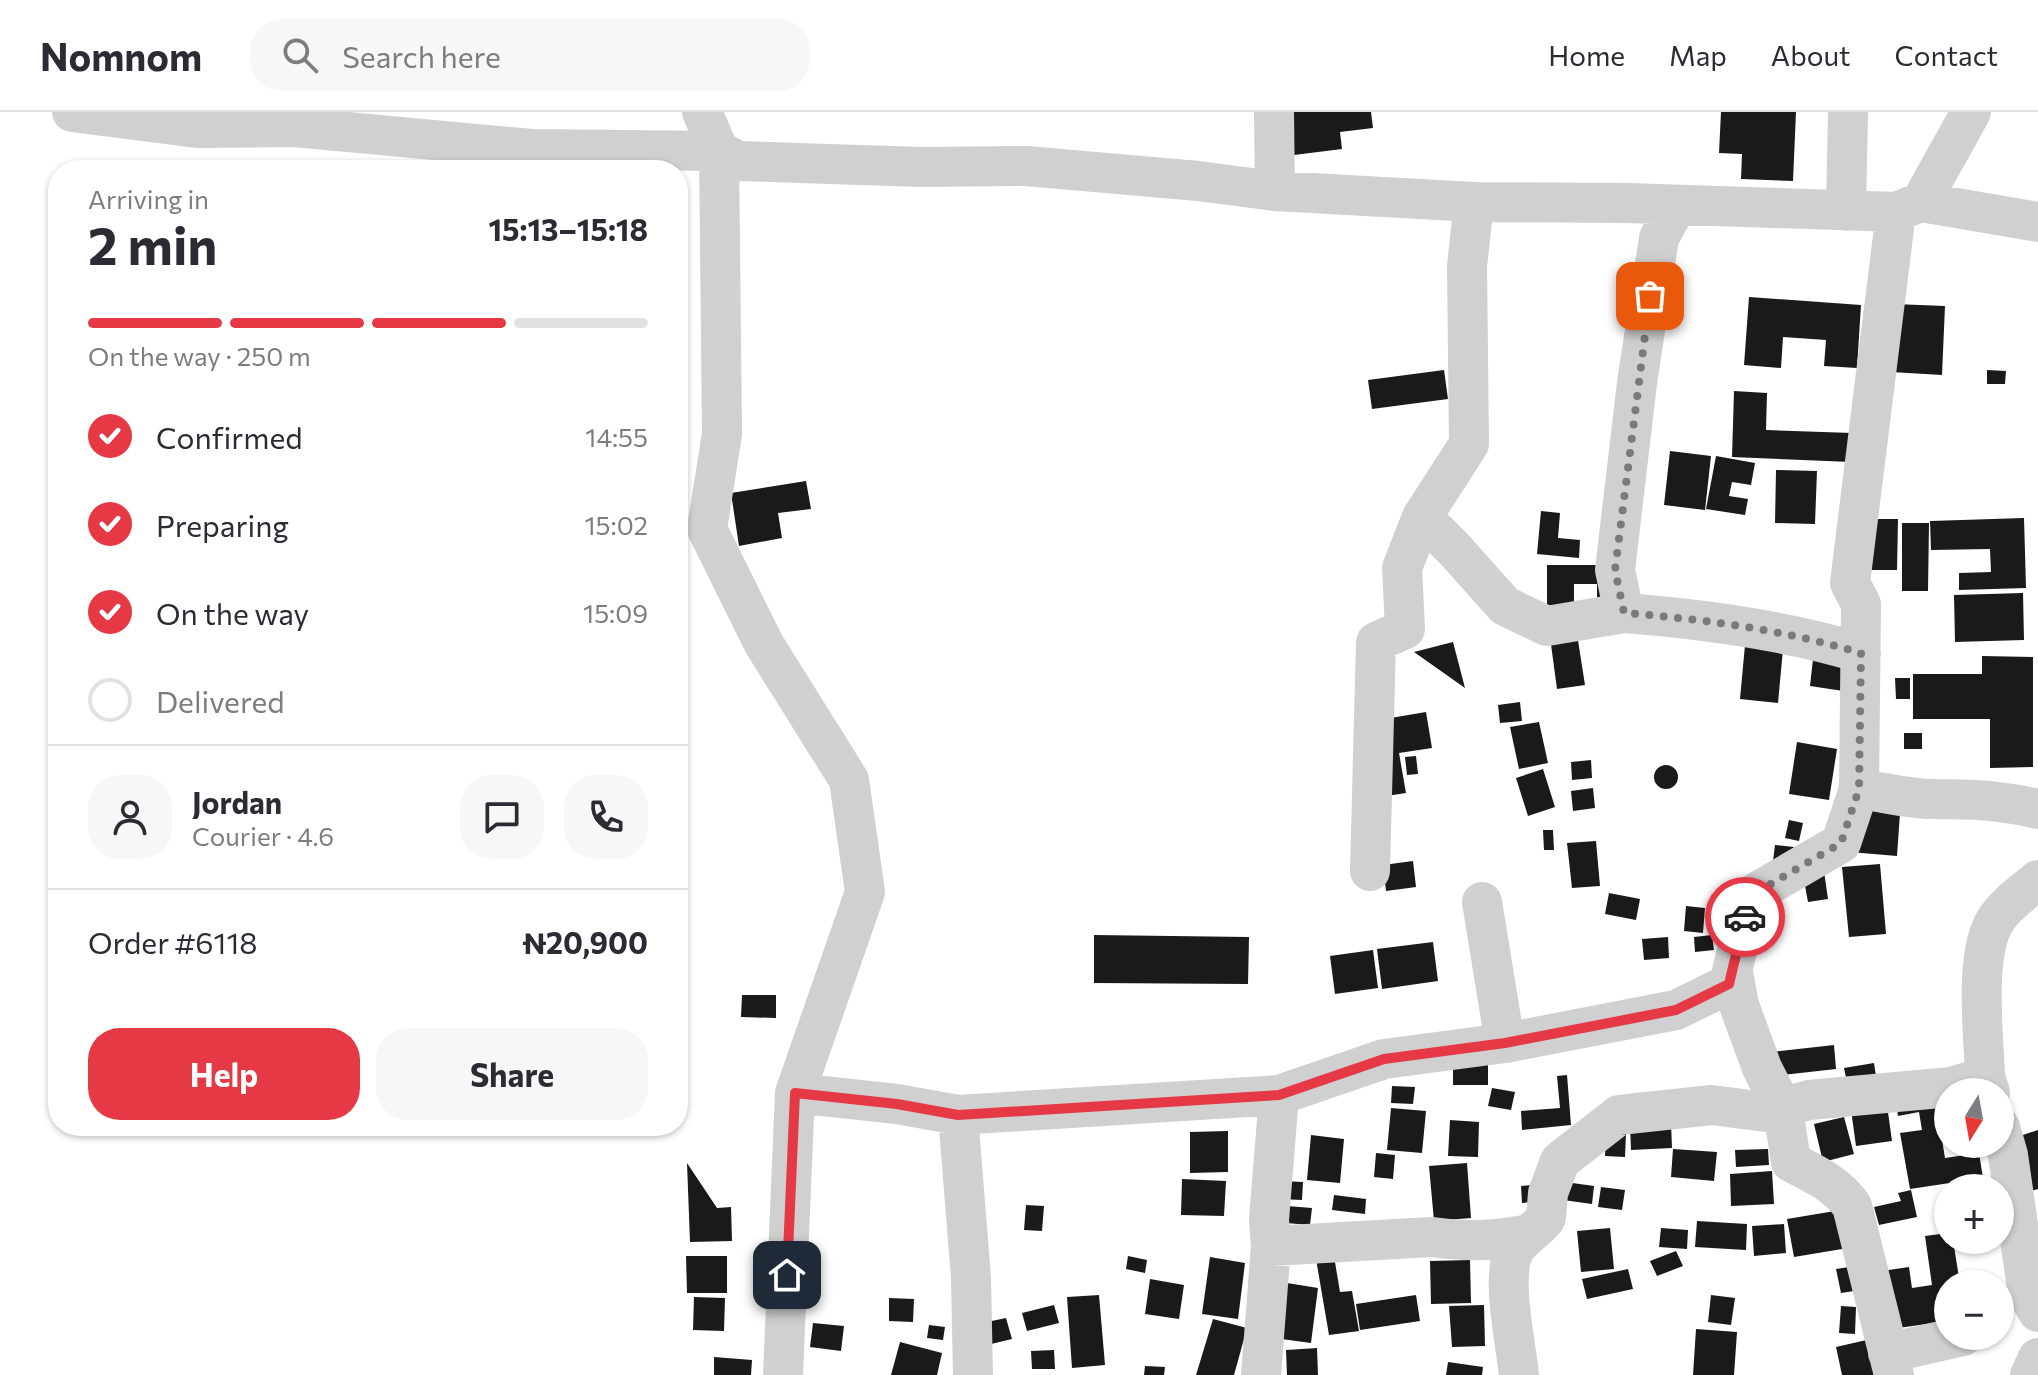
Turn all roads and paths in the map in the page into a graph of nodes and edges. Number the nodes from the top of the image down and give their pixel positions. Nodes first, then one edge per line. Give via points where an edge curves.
1 (72, 112) edge
2 (702, 112) edge
3 (1274, 112) edge
4 (1848, 112) edge
5 (1971, 112) edge
6 (719, 151) junction
7 (1275, 191) junction
8 (1474, 202) junction
9 (1677, 205) junction
10 (1908, 207) junction
11 (1846, 211) junction
12 (2038, 222) edge
13 (1422, 517) junction
14 (1624, 613) junction
15 (1861, 653) junction
16 (1859, 789) junction
17 (2038, 809) edge
18 (1370, 871) dead end
19 (2038, 880) edge
20 (1482, 902) dead end
21 (1733, 972) junction
22 (1505, 1043) junction
23 (1987, 1078) edge
24 (1934, 1089) edge
25 (795, 1093) junction
26 (1279, 1095) junction
27 (1783, 1109) junction
28 (958, 1115) junction
29 (2008, 1158) edge
30 (1525, 1235) junction
31 (1271, 1246) junction
32 (2026, 1303) edge
33 (1934, 1347) edge
34 (2038, 1358) edge
35 (1891, 1364) edge
36 (783, 1375) edge
37 (973, 1375) edge
38 (1261, 1375) edge
39 (1519, 1375) edge
40 (2030, 1375) edge

1 - 6 street via 197,128 294,127 532,149
2 - 6 street
3 - 7 street
4 - 11 street
5 - 10 street
6 - 7 street via 738,161 1026,166
6 - 25 street via 722,434 707,529 764,644 849,780 865,892
7 - 8 street
8 - 9 street
8 - 13 street via 1467,266 1469,444
9 - 11 street
9 - 14 street via 1659,238 1637,383 1615,570
10 - 11 street
10 - 12 street
10 - 15 street via 1850,583 1861,604
13 - 14 street via 1505,606 1547,626
13 - 18 street via 1402,568 1405,629 1376,642
14 - 15 street via 1728,624
15 - 16 street
16 - 17 street via 2005,801
16 - 21 street via 1841,843 1750,896
19 - 23 street via 1995,920 1987,941 1982,967
20 - 22 street
21 - 22 street via 1729,984 1676,1010
21 - 27 street via 1739,1005
22 - 26 street via 1384,1059
24 - 27 street via 1809,1100
25 - 28 street
25 - 36 street
26 - 28 street
26 - 31 street
27 - 30 street via 1712,1105 1619,1115 1560,1161 1548,1193 1546,1218
27 - 35 street via 1791,1162 1827,1181 1852,1206
28 - 37 street
29 - 32 street
30 - 31 street via 1505,1240 1432,1237
30 - 39 street via 1507,1273
31 - 38 street
33 - 35 street
34 - 40 street

